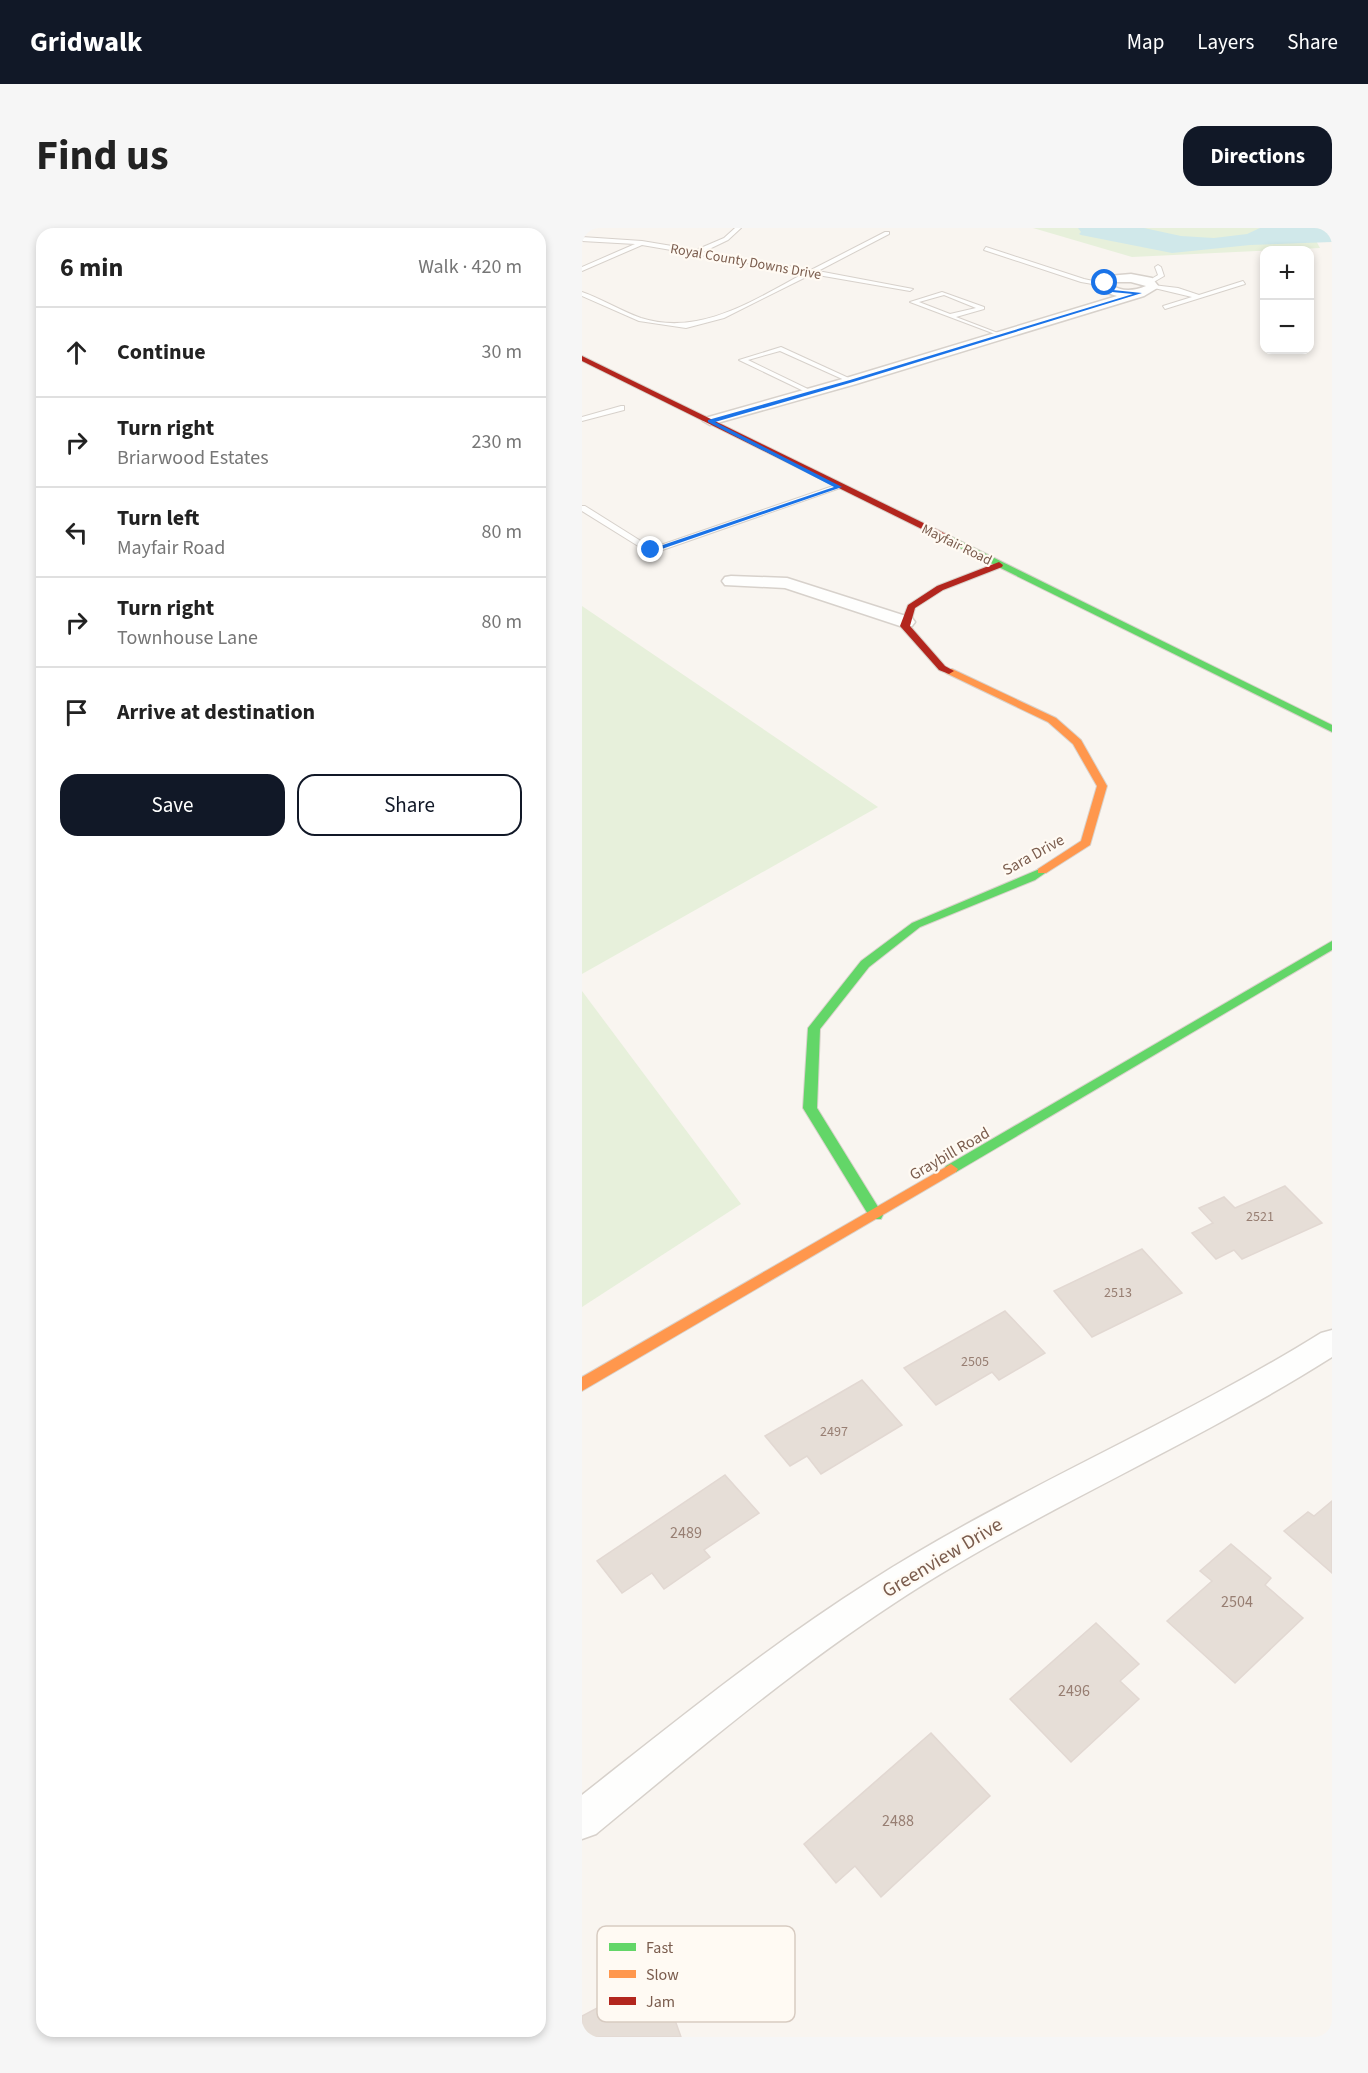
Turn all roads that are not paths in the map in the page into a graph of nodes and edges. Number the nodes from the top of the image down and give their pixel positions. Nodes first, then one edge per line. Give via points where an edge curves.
1 (738, 228) edge
2 (887, 232) dead end
3 (582, 239) edge
4 (642, 243) junction
5 (712, 245) junction
6 (729, 249) dead end
7 (986, 249) dead end
8 (697, 252) junction
9 (741, 253) dead end
10 (729, 258) junction
11 (1158, 267) dead end
12 (582, 269) edge
13 (813, 272) junction
14 (1243, 283) dead end
15 (1104, 284) joint
16 (1148, 287) junction
17 (910, 289) dead end
18 (582, 294) edge
19 (1200, 297) junction
20 (1164, 307) dead end
21 (951, 316) junction
22 (1001, 336) junction
23 (582, 358) edge
24 (851, 381) junction
25 (812, 393) junction
26 (621, 408) dead end
27 (582, 419) edge
28 (710, 421) junction
29 (839, 487) junction
30 (582, 508) edge
31 (999, 565) junction
32 (731, 580) dead end
33 (906, 622) junction
34 (1332, 729) edge
35 (1332, 945) edge
36 (876, 1215) junction
37 (1332, 1341) edge
38 (582, 1386) edge
39 (582, 1820) edge

1 - 5 lane via 733,235
2 - 13 lane
3 - 4 lane, Royal County Downs Drive
4 - 8 lane, Royal County Downs Drive
4 - 12 lane
5 - 6 lane
5 - 8 lane
7 - 15 lane via 1083,281
8 - 10 lane, Royal County Downs Drive
9 - 10 lane
10 - 13 lane, Royal County Downs Drive
11 - 16 lane via 1161,276
13 - 17 lane, Royal County Downs Drive
13 - 18 lane via 740,309 686,326 641,320
14 - 19 lane
15 - 16 street via 1112,291
16 - 19 lane
16 - 22 street
19 - 20 lane
21 - 21 lane via 932,309 913,302 944,293 982,308
21 - 22 lane
22 - 24 street
23 - 28 street, Mayfair Road
24 - 25 street
24 - 25 lane via 781,349 742,360
25 - 28 street
26 - 27 lane
28 - 29 street, Mayfair Road
29 - 30 lane via 651,550
29 - 31 street, Mayfair Road
31 - 33 street via 940,588 911,607
31 - 34 street, Mayfair Road
32 - 33 street via 787,583
33 - 36 street, Sara Drive via 905,626 942,668 1052,720 1077,741 1102,786 1086,843 1030,878 916,925 865,964 814,1028 810,1108
35 - 36 street, Graybill Road
36 - 38 street, Graybill Road
37 - 39 street, Greenview Drive via 1271,1380 1018,1512 882,1592 770,1670

